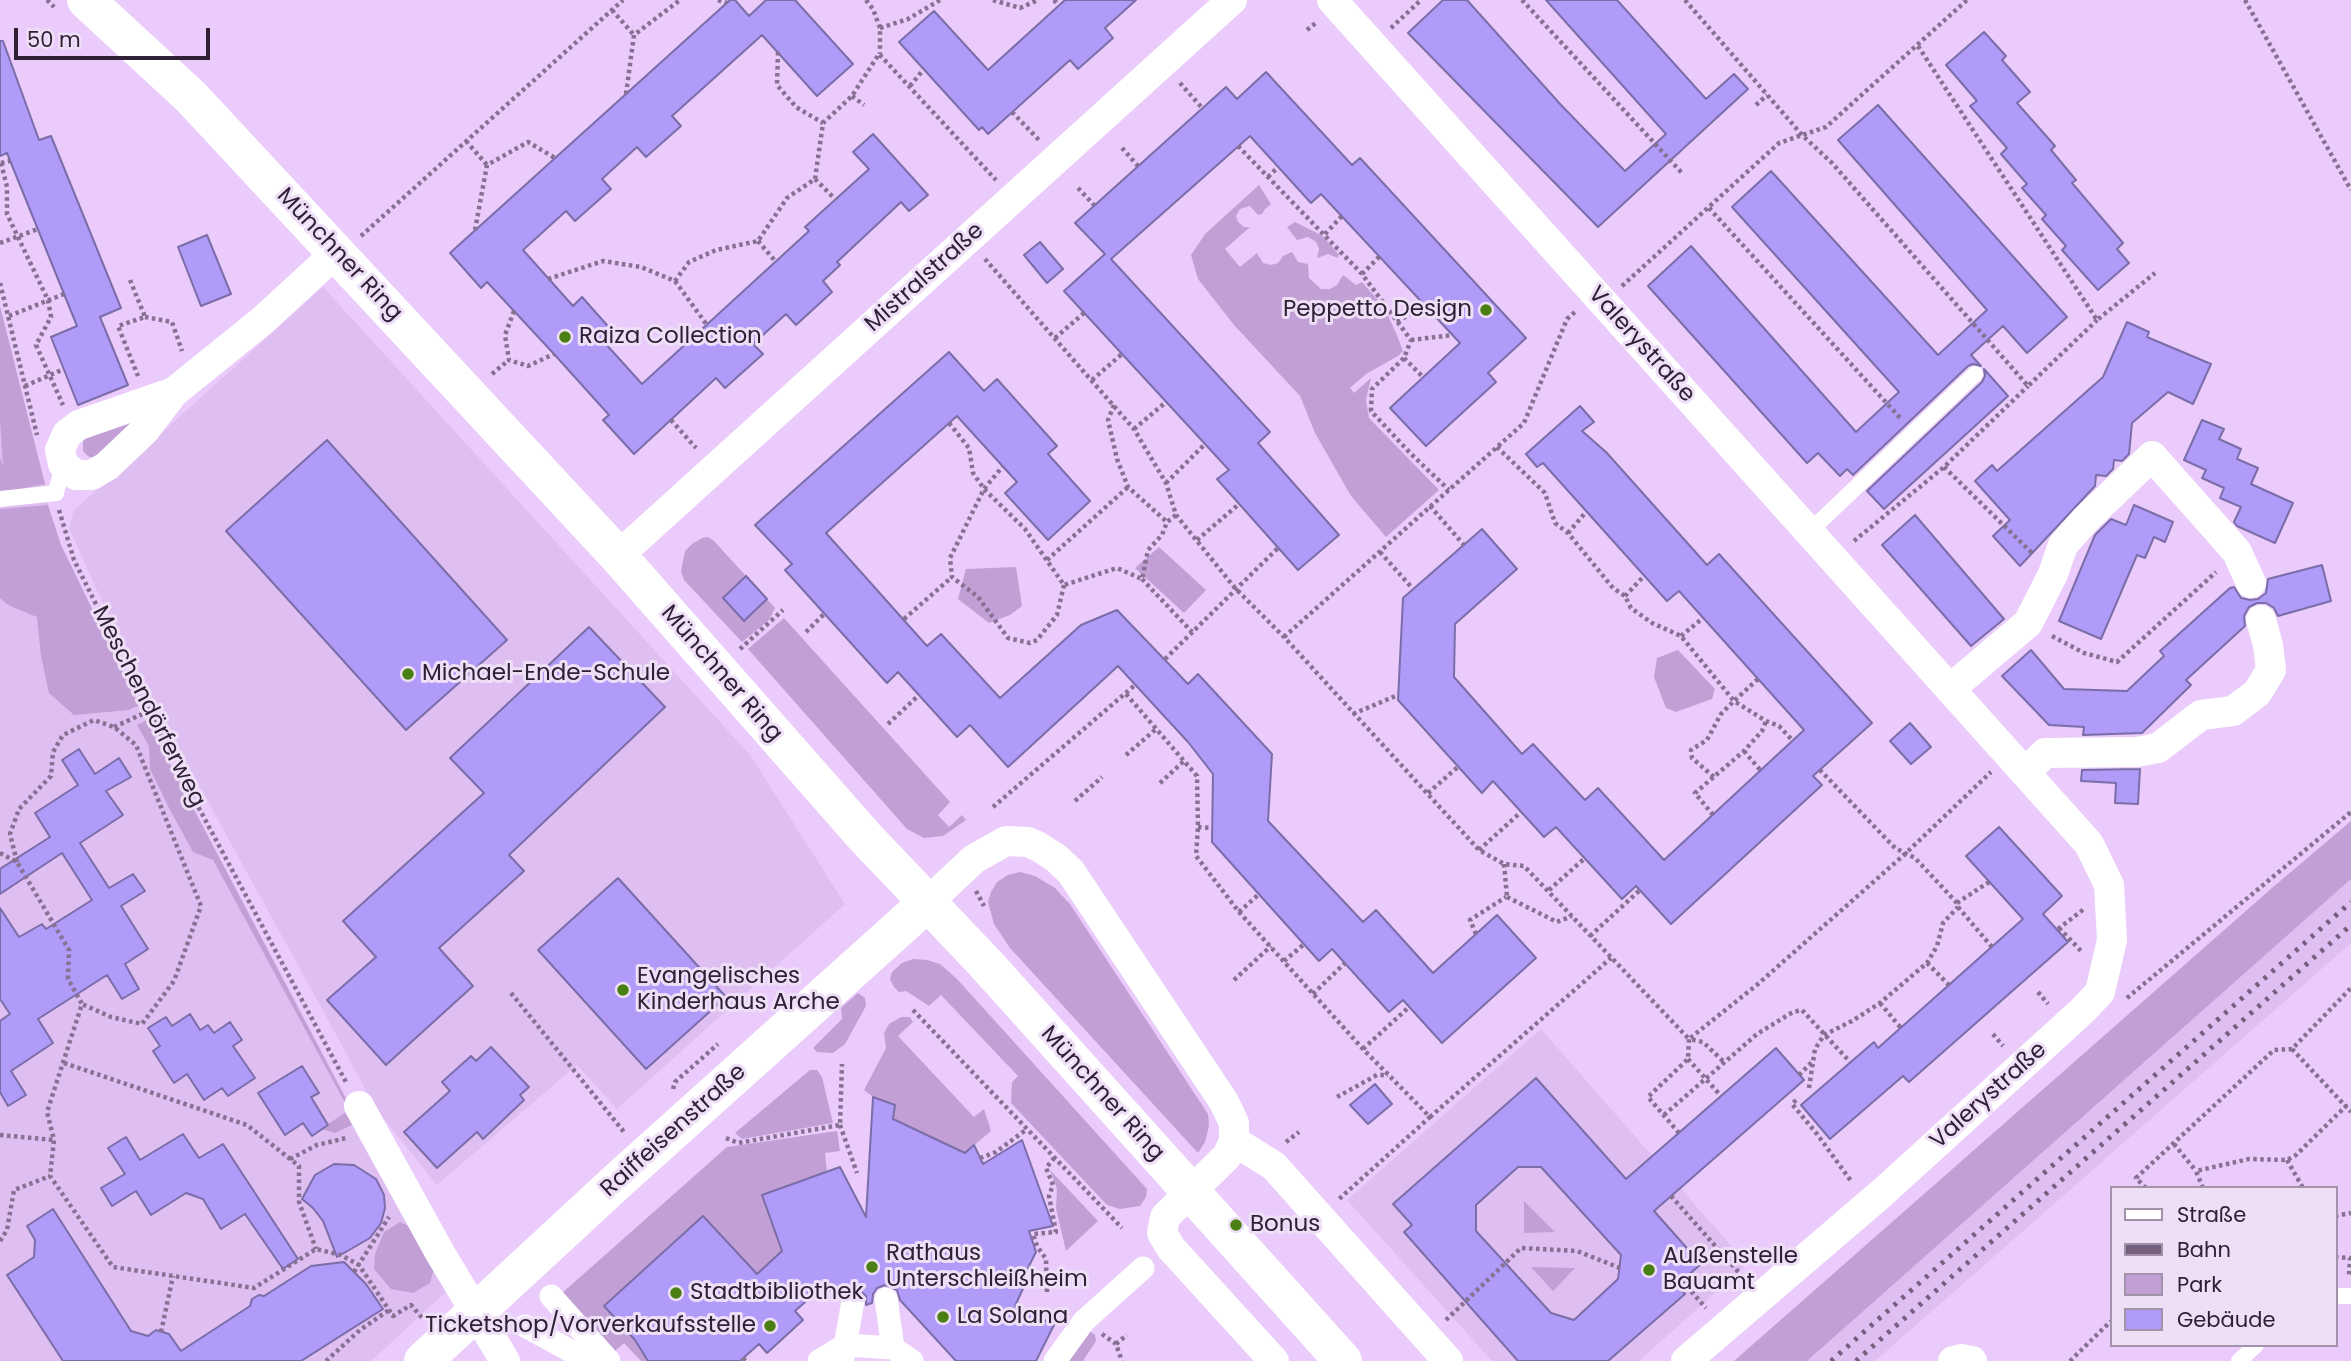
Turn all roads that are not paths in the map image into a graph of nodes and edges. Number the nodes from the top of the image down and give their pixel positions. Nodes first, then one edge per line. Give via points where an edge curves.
1 (86, 0) edge
2 (1232, 0) edge
3 (1332, 0) edge
4 (337, 252) junction
5 (1975, 374) dead end
6 (171, 390) junction
7 (63, 464) junction
8 (0, 499) edge
9 (1809, 531) junction
10 (618, 556) junction
11 (2251, 583) dead end
12 (2262, 620) dead end
13 (1951, 689) junction
14 (2017, 764) junction
15 (927, 903) junction
16 (359, 1106) road end
17 (1234, 1141) junction
18 (1143, 1268) dead end
19 (551, 1296) dead end
20 (886, 1298) dead end
21 (469, 1301) junction
22 (853, 1301) dead end
23 (525, 1326) dead end
24 (2254, 1347) edge
25 (844, 1353) edge
26 (602, 1354) edge
27 (902, 1354) edge
28 (423, 1361) edge
29 (505, 1361) edge
30 (820, 1361) edge
31 (1055, 1361) edge
32 (1274, 1361) edge
33 (1343, 1361) edge
34 (1448, 1361) edge
35 (1686, 1361) edge
36 (2239, 1361) edge

1 - 4 main road, Münchner Ring via 191,97
2 - 10 street, Mistralstraße
3 - 9 street, Valerystraße
4 - 6 street via 262,321
4 - 10 main road, Münchner Ring
5 - 9 lane
6 - 7 street via 79,425 67,434 60,450
6 - 7 street via 145,430 107,467 92,475 76,475
7 - 8 lane via 55,492
9 - 13 street, Valerystraße
10 - 15 main road, Münchner Ring
11 - 13 street via 2237,552 2152,456 2063,545 2028,623
12 - 14 street via 2271,670 2257,693 2233,711 2201,715 2158,748 2045,753
13 - 14 street, Valerystraße
14 - 35 street, Valerystraße via 2089,844 2109,885 2112,940 2100,992 1882,1193
15 - 17 street via 974,859 1006,841 1028,842 1056,858 1094,905 1224,1102 1234,1123
15 - 21 main road, Raiffeisenstraße via 622,1177
15 - 33 main road, Münchner Ring
16 - 21 street
17 - 32 street via 1216,1169 1165,1217 1162,1234
17 - 34 street via 1274,1166
18 - 31 street via 1084,1321
19 - 26 street
20 - 27 street
21 - 28 main road, Raiffeisenstraße
21 - 29 street
22 - 25 street
23 - 26 street via 580,1356
24 - 36 lane
25 - 27 street
25 - 30 street

